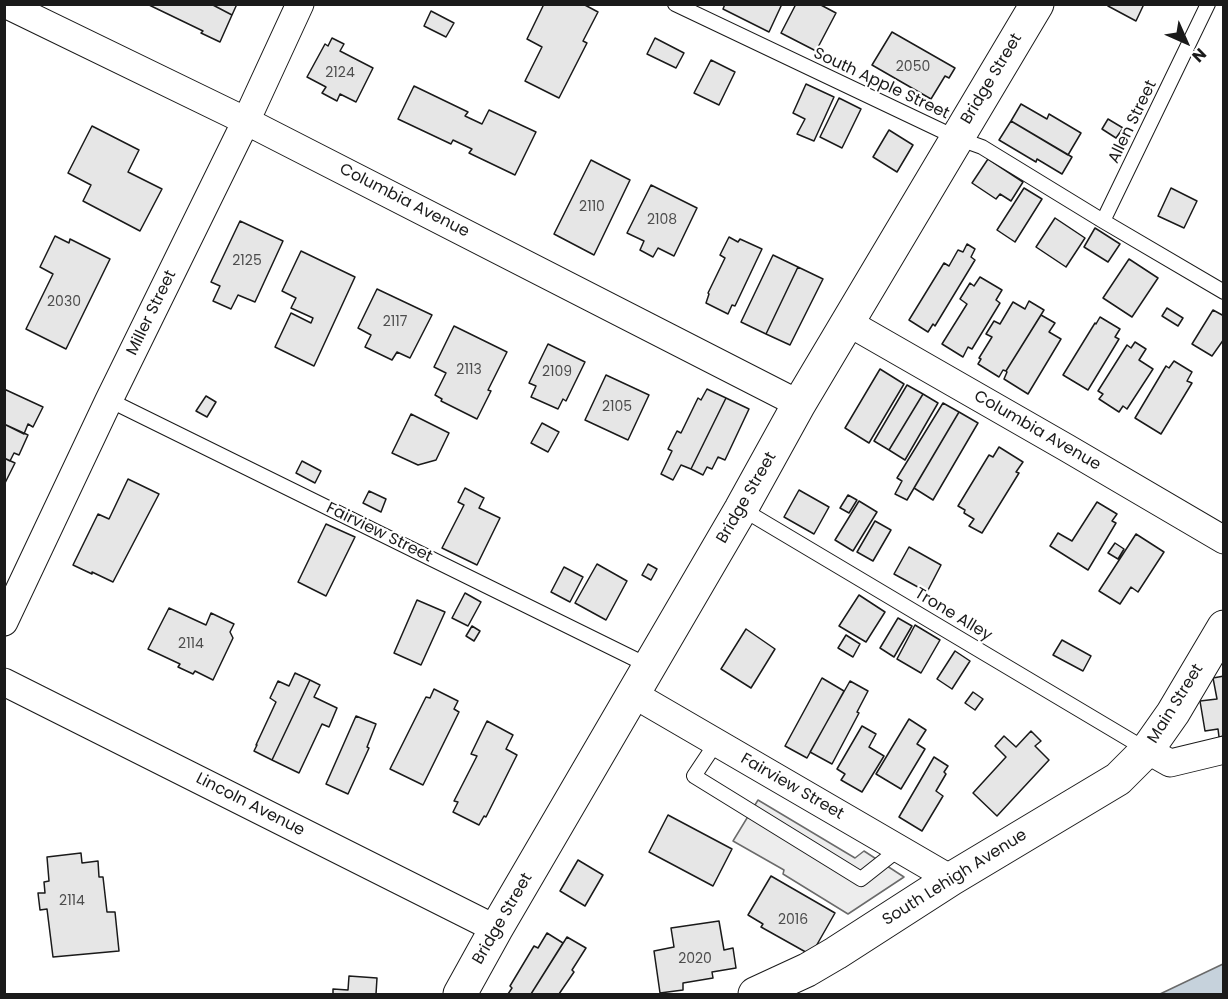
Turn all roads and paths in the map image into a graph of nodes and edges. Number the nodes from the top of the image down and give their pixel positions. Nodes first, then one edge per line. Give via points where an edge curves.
1 (5, 4) edge
2 (300, 4) edge
3 (675, 4) edge
4 (1037, 4) edge
5 (1208, 4) edge
6 (246, 121) junction
7 (957, 138) junction
8 (1103, 221) junction
9 (1224, 292) edge
10 (849, 323) junction
11 (109, 400) junction
12 (799, 404) junction
13 (741, 509) junction
14 (1224, 540) edge
15 (4, 622) edge
16 (1224, 627) edge
17 (649, 666) junction
18 (4, 682) edge
19 (633, 694) junction
20 (716, 743) junction
21 (1147, 750) junction
22 (1224, 750) edge
23 (899, 849) junction
24 (951, 879) junction
25 (496, 929) junction
26 (460, 994) edge
27 (755, 994) edge

1 - 6 street, Columbia Avenue
2 - 6 street, Miller Street
3 - 7 lane, South Apple Street
4 - 7 main road, Bridge Street
5 - 8 lane, Allen Street
6 - 11 street, Miller Street
6 - 12 street, Columbia Avenue
7 - 8 lane, South Apple Street via 982,147
7 - 10 main road, Bridge Street
8 - 9 lane, South Apple Street
10 - 12 main road, Bridge Street
10 - 14 street, Columbia Avenue
11 - 15 street, Miller Street
11 - 17 lane, Fairview Street
12 - 13 main road, Bridge Street
13 - 17 main road, Bridge Street
13 - 21 lane, Trone Alley
16 - 21 main road, Main Street
17 - 19 main road, Bridge Street
18 - 25 street, Lincoln Avenue
19 - 20 street, Fairview Street
19 - 25 main road, Bridge Street
20 - 23 street, Fairview Street
20 - 23 lane via 694,776 861,879
21 - 22 street via 1170,763
21 - 24 main road, South Lehigh Avenue via 1118,779
23 - 24 street, Fairview Street
24 - 27 main road, South Lehigh Avenue via 836,953
25 - 26 main road, Bridge Street

